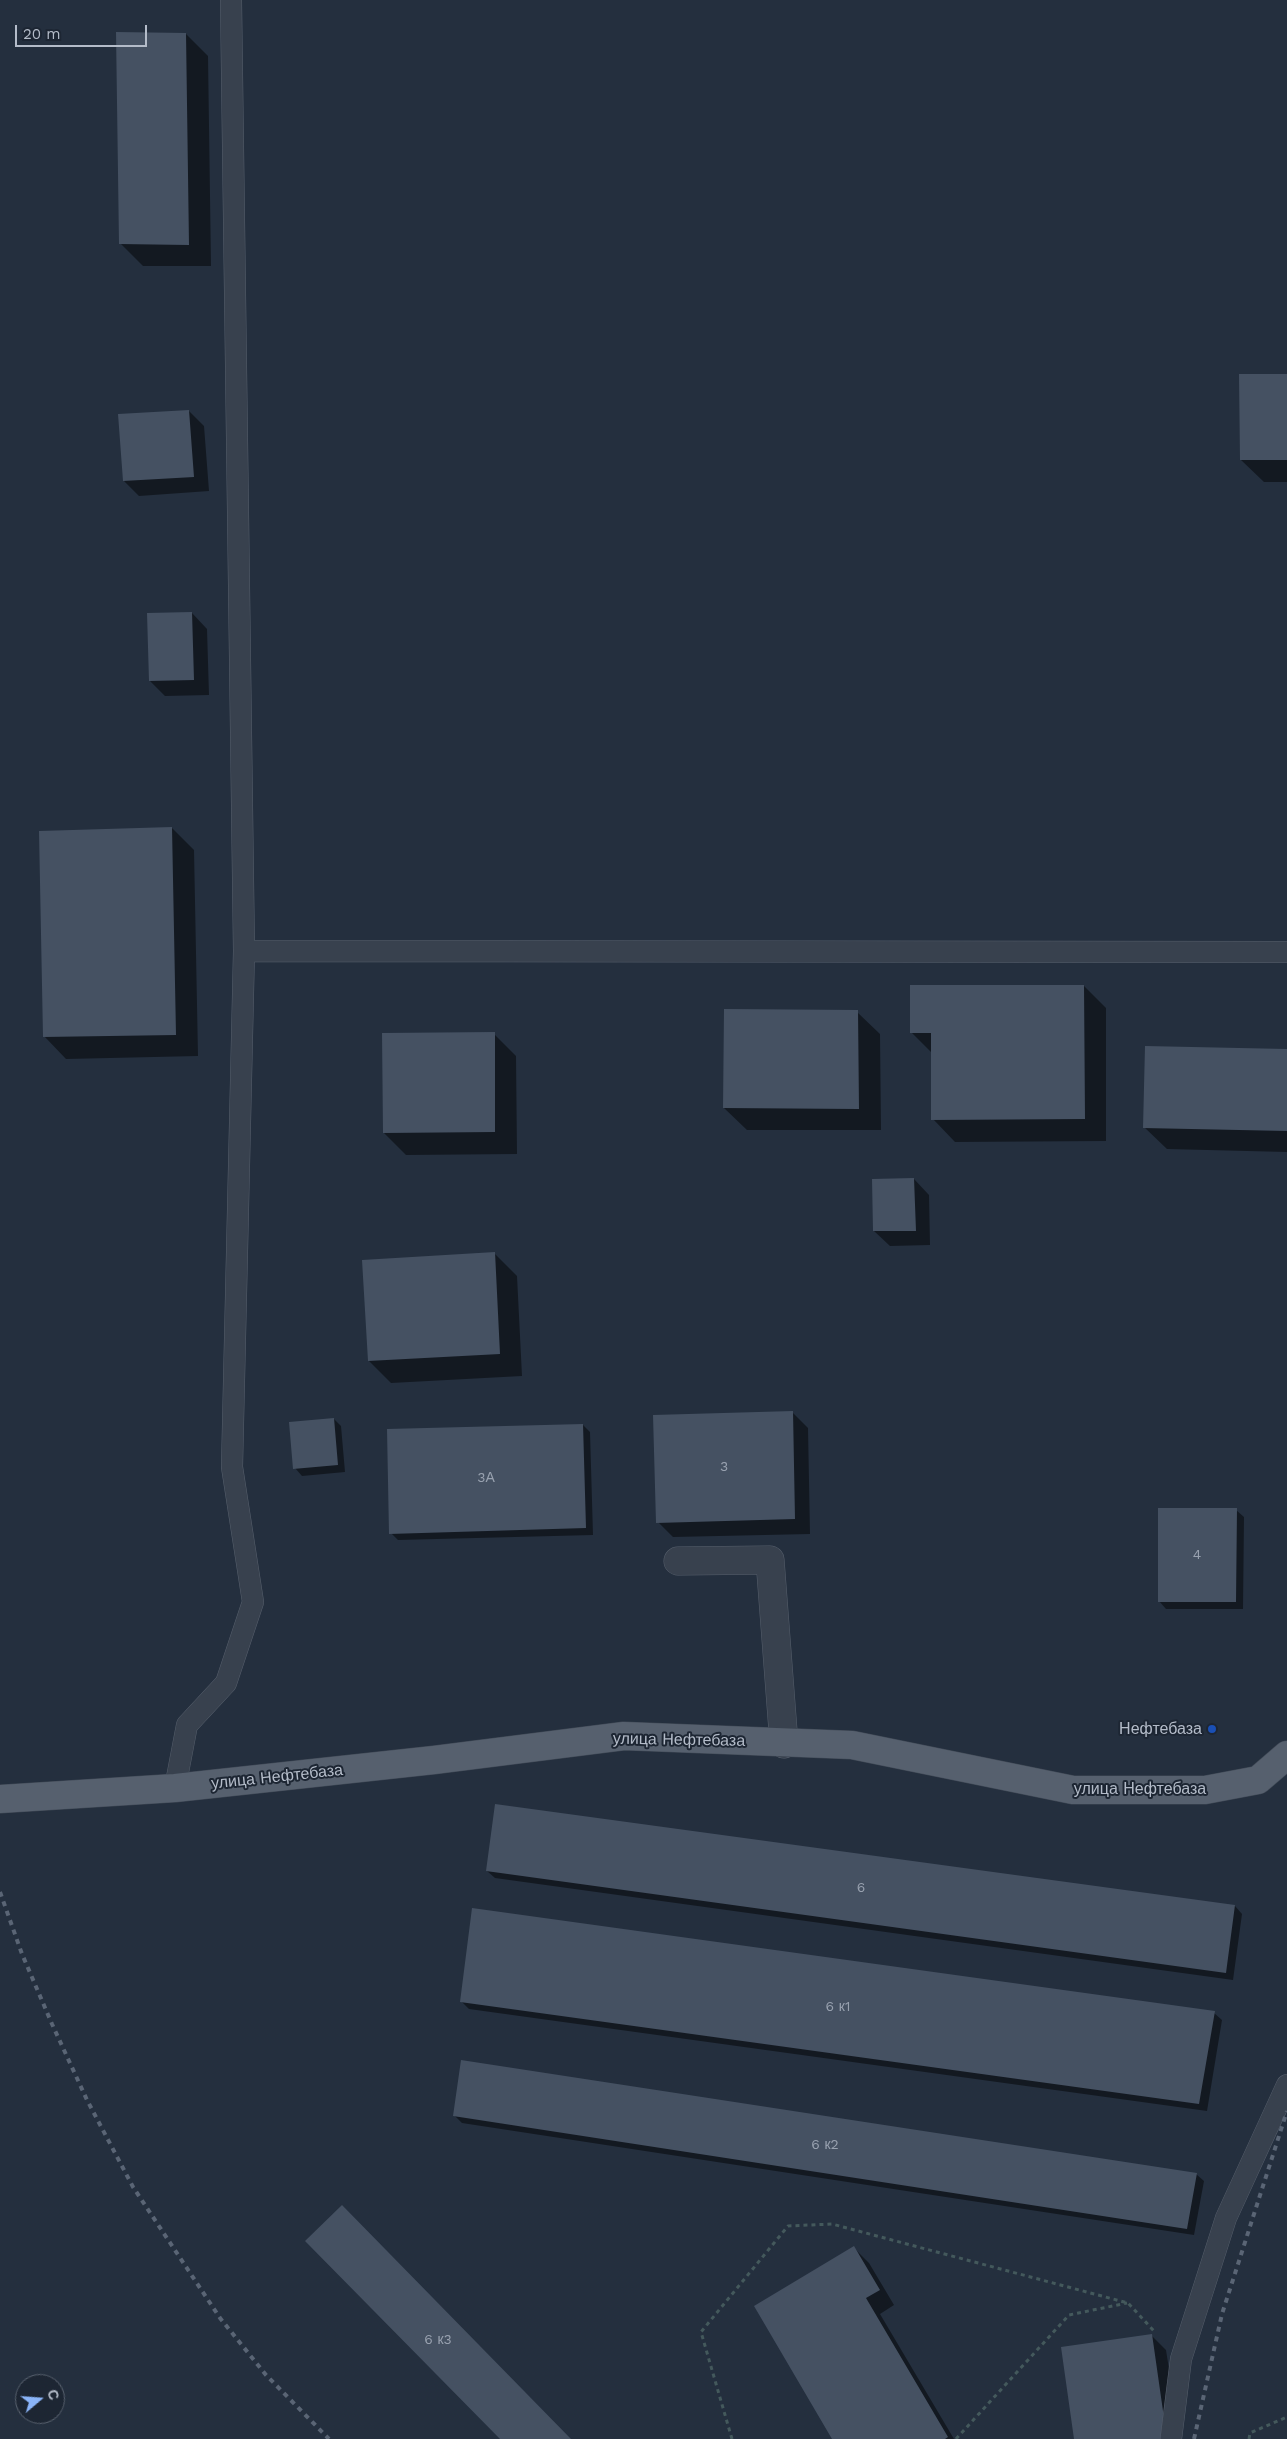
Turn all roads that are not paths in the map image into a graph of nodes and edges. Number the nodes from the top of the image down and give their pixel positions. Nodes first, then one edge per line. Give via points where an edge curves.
1 (231, 0) edge
2 (244, 951) junction
3 (1287, 952) edge
4 (678, 1561) dead end
5 (784, 1744) junction
6 (1287, 1755) edge
7 (175, 1788) junction
8 (0, 1799) edge
9 (1287, 2085) edge
10 (1171, 2439) edge

1 - 2 lane
2 - 3 lane
2 - 7 lane via 232,1468 253,1602 226,1683 187,1725
4 - 5 street via 770,1560
5 - 6 main road, улица Нефтебаза via 852,1745 1074,1790 1205,1790 1258,1780
5 - 7 main road, улица Нефтебаза via 624,1736
7 - 8 main road, улица Нефтебаза
9 - 10 lane via 1223,2228 1181,2359

